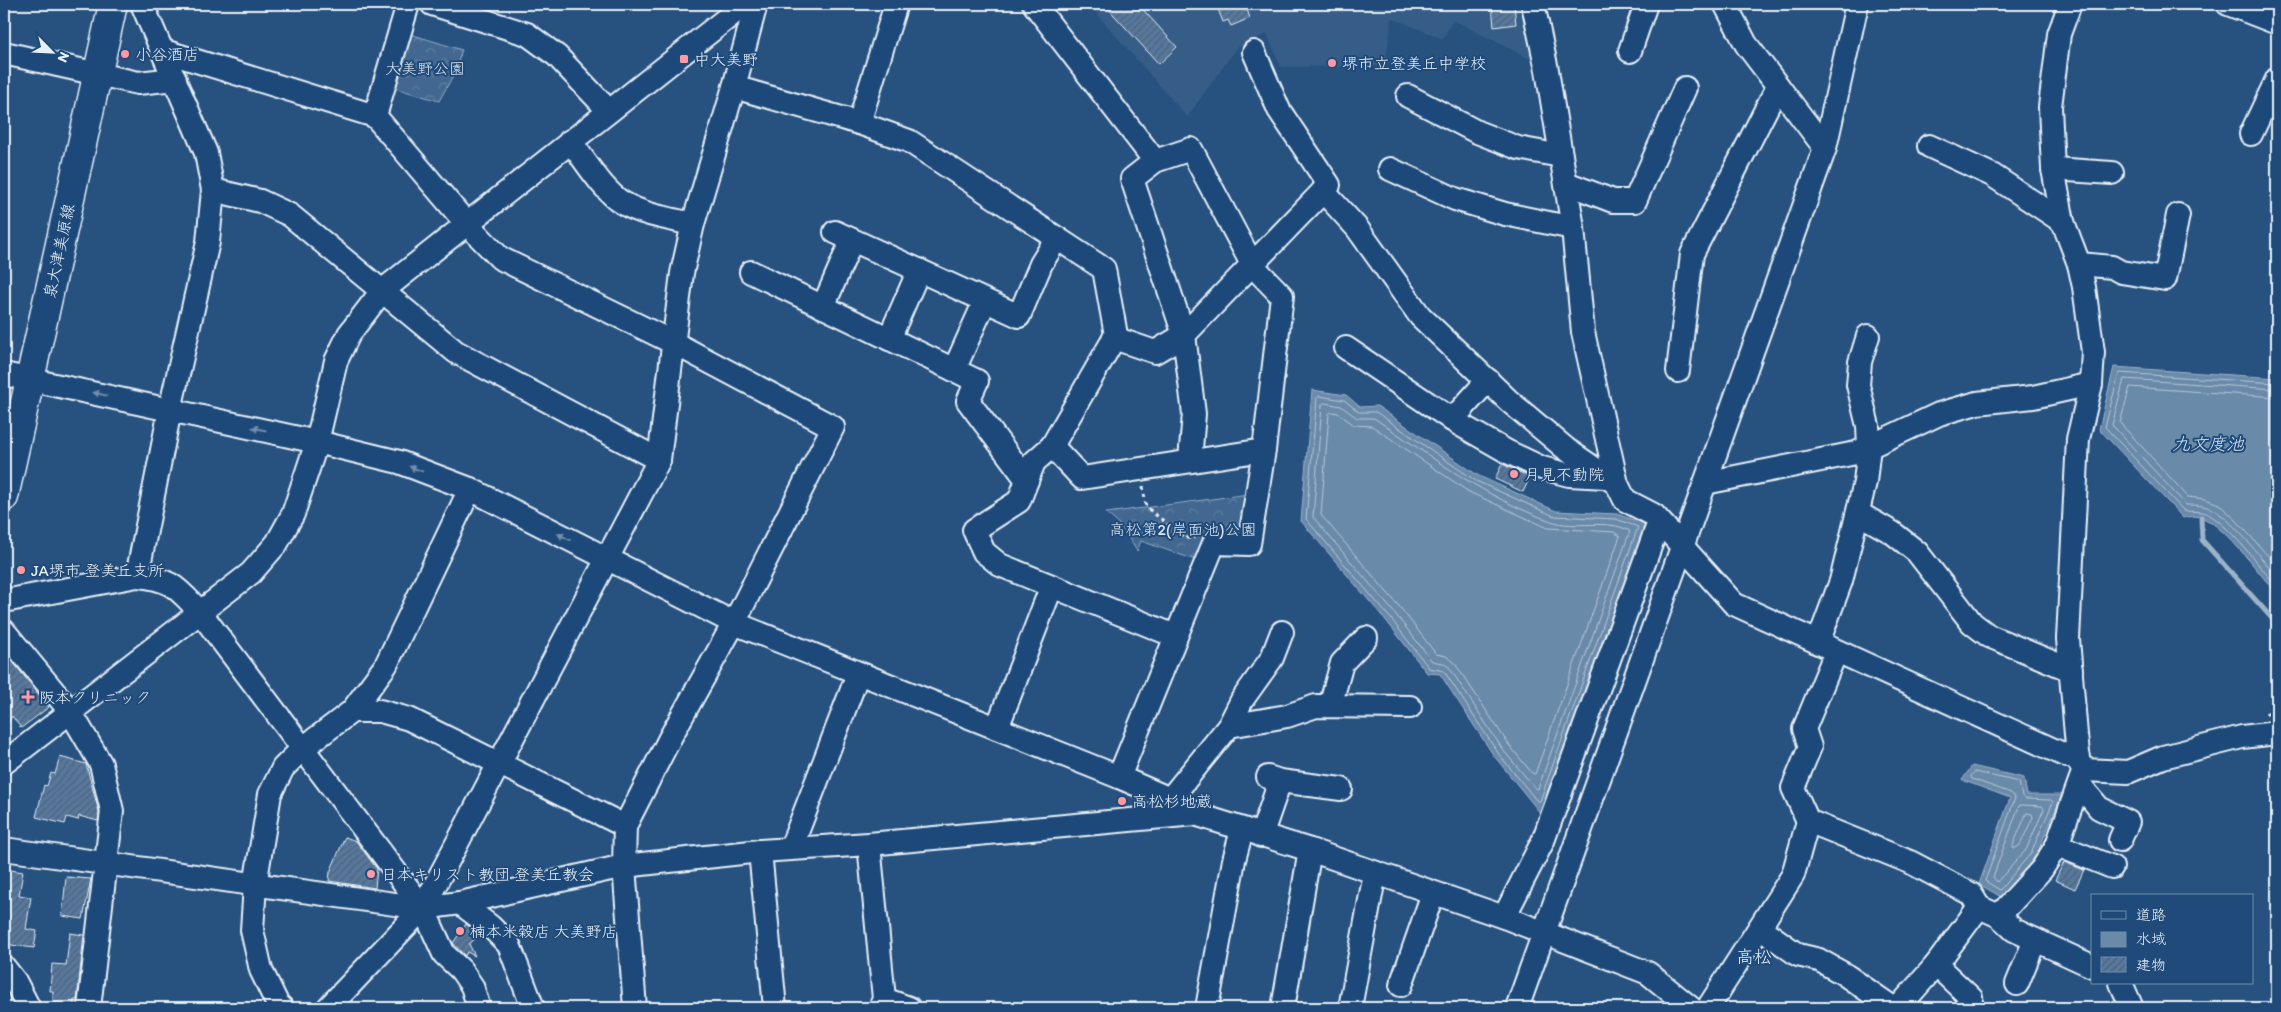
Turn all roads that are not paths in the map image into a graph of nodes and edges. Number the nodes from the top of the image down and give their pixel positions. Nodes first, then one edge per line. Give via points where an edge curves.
1 (113, 4) edge
2 (142, 4) edge
3 (408, 4) edge
4 (432, 4) edge
5 (745, 4) edge
6 (756, 4) edge
7 (896, 4) edge
8 (1034, 4) edge
9 (1533, 4) edge
10 (1646, 4) edge
11 (1725, 4) edge
12 (1857, 4) edge
13 (2070, 4) edge
14 (2228, 4) edge
15 (2277, 24) edge
16 (164, 51) junction
17 (1630, 51) dead end
18 (1254, 52) dead end
19 (4, 53) edge
20 (98, 74) junction
21 (175, 79) junction
22 (2277, 79) edge
23 (1778, 86) junction
24 (734, 87) junction
25 (1685, 88) dead end
26 (1408, 96) dead end
27 (609, 110) junction
28 (375, 116) junction
29 (859, 123) junction
30 (2251, 134) dead end
31 (570, 142) junction
32 (1929, 146) dead end
33 (1825, 148) junction
34 (1561, 156) junction
35 (1155, 161) junction
36 (2053, 168) junction
37 (1390, 169) dead end
38 (2112, 174) dead end
39 (1566, 183) junction
40 (213, 190) junction
41 (1324, 191) junction
42 (2178, 215) dead end
43 (2063, 222) junction
44 (466, 223) junction
45 (693, 224) junction
46 (1573, 228) junction
47 (1057, 238) junction
48 (2079, 264) junction
49 (1253, 266) junction
50 (919, 270) junction
51 (751, 272) dead end
52 (382, 291) junction
53 (986, 300) junction
54 (823, 307) junction
55 (1184, 335) junction
56 (1868, 336) dead end
57 (1114, 338) junction
58 (889, 339) junction
59 (674, 343) junction
60 (1346, 348) dead end
61 (954, 370) junction
62 (1678, 371) dead end
63 (4, 374) edge
64 (31, 378) junction
65 (1488, 380) junction
66 (2091, 384) junction
67 (170, 410) junction
68 (1452, 420) junction
69 (317, 442) junction
70 (1052, 446) junction
71 (1869, 446) junction
72 (1264, 450) junction
73 (659, 460) junction
74 (1190, 460) junction
75 (1027, 480) junction
76 (1611, 480) junction
77 (1705, 483) junction
78 (470, 489) junction
79 (4, 497) edge
80 (1858, 513) junction
81 (1659, 522) junction
82 (1682, 548) junction
83 (607, 559) junction
84 (136, 576) junction
85 (1051, 588) junction
86 (4, 601) edge
87 (200, 612) junction
88 (734, 623) junction
89 (4, 631) edge
90 (1282, 632) dead end
91 (1175, 636) junction
92 (1366, 638) dead end
93 (1827, 647) junction
94 (2071, 670) junction
95 (858, 674) junction
96 (1330, 706) junction
97 (1410, 708) dead end
98 (70, 710) junction
99 (352, 712) junction
100 (1229, 726) junction
101 (997, 728) junction
102 (2277, 733) edge
103 (302, 749) junction
104 (4, 763) edge
105 (500, 765) junction
106 (2081, 771) junction
107 (1119, 777) junction
108 (1341, 787) dead end
109 (1170, 799) junction
110 (1195, 814) junction
111 (1808, 821) junction
112 (625, 826) junction
113 (1252, 833) junction
114 (2120, 840) dead end
115 (1544, 841) junction
116 (869, 844) junction
117 (2057, 845) junction
118 (791, 848) junction
119 (4, 849) edge
120 (1310, 850) junction
121 (1574, 850) junction
122 (760, 851) junction
123 (107, 863) junction
124 (624, 866) junction
125 (2112, 867) dead end
126 (1375, 873) junction
127 (255, 886) junction
128 (1433, 893) junction
129 (460, 903) junction
130 (1979, 907) junction
131 (423, 908) junction
132 (1999, 916) junction
133 (1504, 917) junction
134 (1760, 928) junction
135 (1545, 932) junction
136 (2035, 940) junction
137 (1936, 965) junction
138 (2091, 966) edge
139 (4, 967) edge
140 (2017, 984) dead end
141 (2121, 984) edge
142 (1401, 985) dead end
143 (882, 1004) edge
144 (1344, 1004) edge
145 (277, 1006) edge
146 (29, 1008) edge
147 (89, 1008) edge
148 (328, 1008) edge
149 (479, 1008) edge
150 (533, 1008) edge
151 (635, 1008) edge
152 (775, 1008) edge
153 (909, 1008) edge
154 (1207, 1008) edge
155 (1283, 1008) edge
156 (1517, 1008) edge
157 (1691, 1008) edge
158 (1708, 1008) edge
159 (1893, 1008) edge
160 (1898, 1008) edge
161 (1967, 1008) edge
162 (2132, 1008) edge

1 - 20 main road, 泉大津美原線
2 - 16 street
3 - 28 street
4 - 27 street via 527,34 557,56
5 - 27 street
6 - 24 street
7 - 29 street
8 - 35 street
9 - 34 street
10 - 17 street
11 - 23 street via 1746,44
12 - 33 street
13 - 36 street via 2059,34 2050,107
14 - 15 street
16 - 21 street
16 - 28 street
18 - 41 street via 1279,110 1329,185
19 - 20 street
20 - 21 street via 138,83
20 - 64 main road, 泉大津美原線
21 - 40 street via 206,153
22 - 30 street
23 - 33 street
23 - 62 street via 1692,254
24 - 29 street
24 - 45 street
25 - 39 street via 1635,201 1613,201
26 - 34 street via 1477,132 1518,148
27 - 31 street
28 - 44 street
29 - 47 street via 909,141
31 - 44 street
31 - 45 street via 622,202 649,214
32 - 43 street via 1992,175
33 - 77 street
34 - 39 street
35 - 49 street via 1192,149
35 - 55 street via 1132,179
36 - 38 street
36 - 43 street
37 - 46 street via 1454,199
39 - 46 street
40 - 52 street via 260,201 290,215
40 - 67 street via 208,242
41 - 49 street
41 - 65 street via 1357,228 1420,316
42 - 48 street via 2164,279 2121,272 2112,267
43 - 48 street
44 - 52 street
44 - 59 street via 500,258
45 - 59 street via 682,273
46 - 76 street via 1583,332
47 - 53 street via 1040,264 1019,316
47 - 57 street via 1104,269
48 - 66 street via 2092,352
49 - 55 street
49 - 72 street via 1282,296
50 - 53 street
50 - 54 street via 843,236
50 - 58 street
51 - 54 street
52 - 69 street via 349,334 336,361
52 - 73 street via 456,352
53 - 61 street
54 - 58 street
55 - 57 street via 1155,352
55 - 74 street via 1194,414
56 - 71 street via 1860,362 1858,385 1868,426
57 - 70 street
58 - 61 street
59 - 73 street
59 - 88 street via 833,427
60 - 68 street
61 - 75 street via 977,381 968,401
63 - 64 street
67 -> 64 street
64 - 79 main road, 泉大津美原線
65 - 68 street
65 - 76 street via 1566,449
66 - 71 street via 2033,397 1976,403 1939,414
66 - 94 street via 2077,449 2069,620
69 -> 67 street
67 - 84 street
68 - 76 street via 1542,468
78 -> 69 street via 399,462
69 - 87 street via 293,514 277,543 251,573
70 - 74 street via 1082,478
70 - 75 street via 1034,462
71 - 77 street via 1856,453
71 - 80 street
72 - 74 street
72 - 91 street via 1249,544 1214,543
73 - 83 street
75 - 85 street via 1019,501 974,530 984,552 1000,565
76 - 81 street via 1625,500 1654,515
77 - 82 street
83 -> 78 street
78 - 99 street via 386,665
80 - 93 street
80 - 94 street via 1893,532 1917,552 1972,623 1989,636
81 - 82 street
81 - 115 street
82 - 93 street via 1734,604
82 - 121 street
83 - 88 street
83 - 105 street via 534,694
84 - 86 street
84 - 87 street via 156,578 175,585
85 - 91 street
85 - 101 street
87 - 98 street
87 - 103 street
88 - 95 street
88 - 112 street
89 - 98 street
90 - 100 street via 1272,658 1242,700
91 - 107 street
92 - 96 street via 1342,663
93 - 106 street via 2066,756
93 - 111 street via 1804,729 1810,747 1793,788
94 - 106 street
95 - 101 street
95 - 118 street
96 - 97 street
96 - 100 street via 1316,706 1287,716
98 - 104 street
98 - 123 street via 101,764 112,811
99 - 103 street
99 - 105 street via 380,712 409,718
100 - 109 street
101 - 107 street
102 - 106 street via 2242,737 2163,757 2128,772
103 - 127 street via 283,768 270,794
103 - 131 street
105 - 112 street
105 - 131 street
106 - 114 street via 2099,808 2128,822
106 - 117 street
107 - 109 street
108 - 113 street via 1274,779
109 - 110 street
110 - 113 street
110 - 116 street
111 - 130 street via 1910,862 1971,894
111 - 134 street via 1793,875
112 - 124 street
113 - 120 street
113 - 154 street via 1234,860 1208,953
115 - 121 street
115 - 133 street
116 - 118 street
116 - 143 street
117 - 125 street
117 - 132 street via 2042,869
118 - 122 street
119 - 123 street
120 - 126 street
120 - 155 street
121 - 135 street
122 - 124 street
122 - 152 street
123 - 127 street
123 - 147 street
124 - 129 street
124 - 151 street
126 - 128 street
126 - 144 street
127 - 131 street
127 - 145 street via 252,930 261,970
128 - 133 street
128 - 142 street
129 - 131 street
129 - 150 street via 509,945
130 - 132 street
130 - 137 street
131 - 148 street
131 - 149 street via 444,954 472,986
132 - 136 street via 2014,930
133 - 135 street
134 - 158 street
134 - 159 street via 1798,955 1818,960 1844,974
135 - 156 street
135 - 157 street via 1648,973
136 - 138 street
136 - 140 street
137 - 160 street
137 - 161 street via 1971,998
139 - 146 street
141 - 162 street
143 - 153 street

